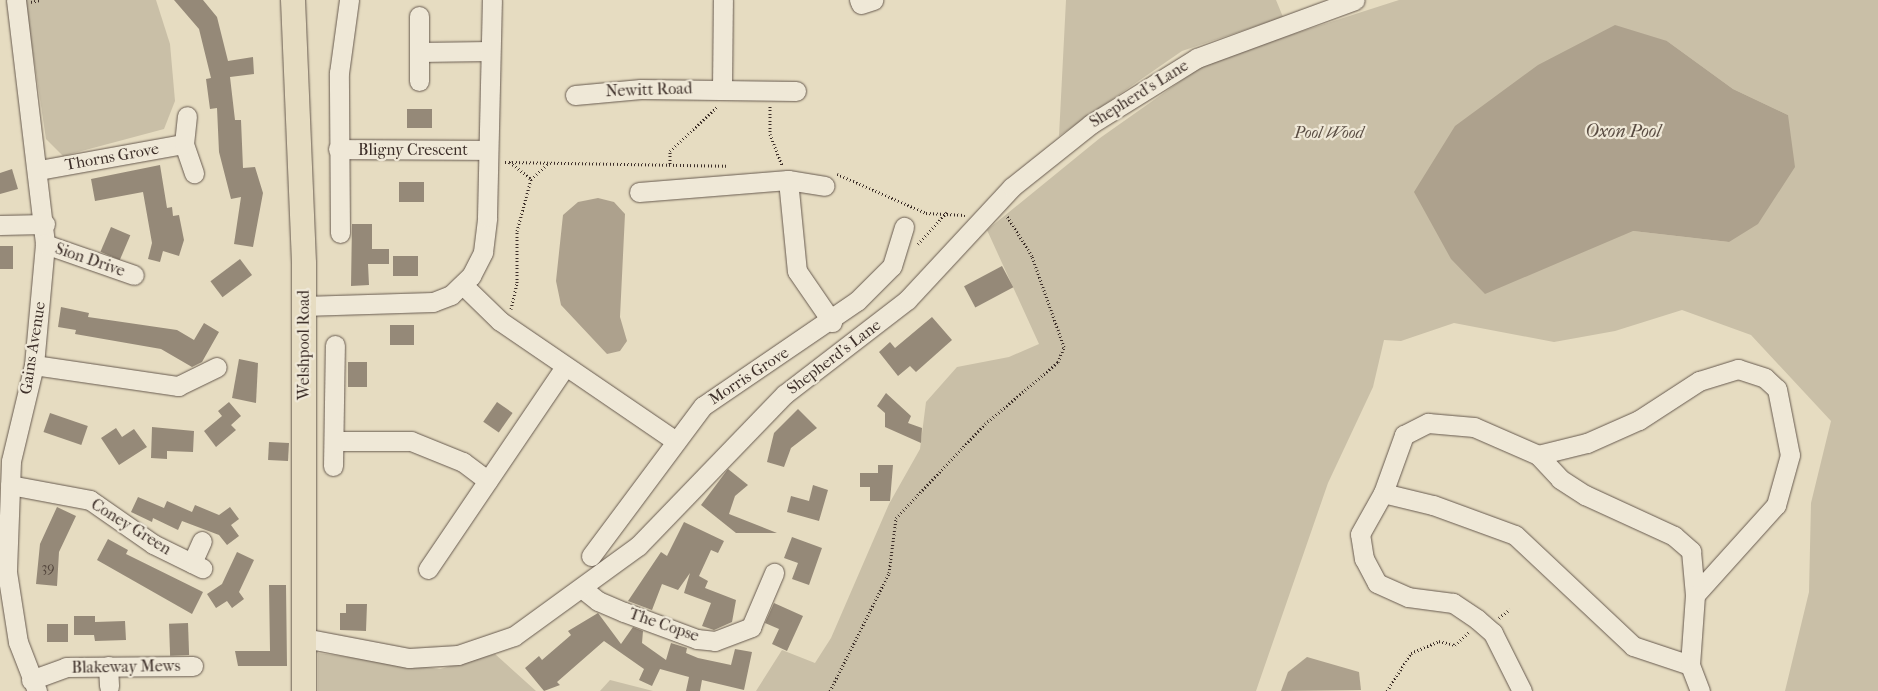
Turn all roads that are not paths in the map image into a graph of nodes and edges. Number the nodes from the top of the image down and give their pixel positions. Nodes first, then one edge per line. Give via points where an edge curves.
1 (16, 0) edge
2 (349, 0) edge
3 (492, 0) edge
4 (723, 0) edge
5 (1355, 0) edge
6 (291, 6) edge
7 (419, 16) dead end
8 (490, 51) junction
9 (419, 52) junction
10 (419, 81) dead end
11 (722, 89) junction
12 (796, 91) dead end
13 (575, 95) dead end
14 (187, 116) dead end
15 (184, 144) junction
16 (338, 149) junction
17 (488, 150) junction
18 (39, 170) junction
19 (194, 173) dead end
20 (788, 180) junction
21 (825, 186) dead end
22 (639, 192) dead end
23 (45, 224) junction
24 (0, 225) edge
25 (904, 227) dead end
26 (340, 233) dead end
27 (45, 244) junction
28 (134, 275) dead end
29 (464, 286) junction
30 (304, 306) junction
31 (832, 322) junction
32 (335, 345) dead end
33 (34, 365) junction
34 (217, 367) dead end
35 (565, 367) junction
36 (8, 431) edge
37 (335, 440) junction
38 (676, 441) junction
39 (1538, 455) junction
40 (333, 466) dead end
41 (488, 481) junction
42 (10, 485) junction
43 (1383, 493) junction
44 (202, 541) dead end
45 (591, 556) dead end
46 (428, 569) dead end
47 (774, 573) dead end
48 (583, 589) junction
49 (1695, 595) junction
50 (304, 638) junction
51 (1690, 665) junction
52 (108, 666) junction
53 (193, 666) dead end
54 (34, 686) edge
55 (109, 686) dead end
56 (304, 691) edge
57 (1522, 691) edge
58 (1700, 691) edge

1 - 18 street, Gains Avenue
2 - 16 street, Bligny Crescent
3 - 8 street, Bligny Crescent
4 - 11 street
5 - 48 street, Shepherd's Lane via 1196,58 1091,124 997,204 908,300 785,394 741,435 672,515
6 - 30 main road, Welshpool Road
7 - 9 street
8 - 9 street
8 - 17 street, Bligny Crescent
9 - 10 street
11 - 12 street, Newitt Road
11 - 13 street, Newitt Road
14 - 15 street
15 - 18 street, Thorns Grove
15 - 19 street
16 - 17 street, Bligny Crescent
16 - 26 street, Bligny Crescent
17 - 29 street, Bligny Crescent via 483,252
18 - 23 street, Gains Avenue
20 - 21 street
20 - 22 street
20 - 31 street via 797,271
23 - 24 street
23 - 27 street, Gains Avenue
25 - 31 street, Morris Grove via 892,266
27 - 28 street, Sion Drive
27 - 33 street, Gains Avenue
29 - 30 street via 433,302 413,305
29 - 35 street via 500,321
30 - 50 main road, Welshpool Road
31 - 38 street, Morris Grove via 703,406
32 - 37 street
33 - 34 street via 178,386
33 - 36 street, Gains Avenue
35 - 38 street
35 - 41 street
36 - 42 street, Gains Avenue
37 - 40 street
37 - 41 street via 411,441 463,462
38 - 45 street, Morris Grove
39 - 43 street via 1474,426 1428,423 1404,435
39 - 49 street via 1560,479 1584,495 1674,536 1691,551
39 - 49 street via 1588,443 1639,420 1699,381 1738,369 1765,378 1777,389 1790,455 1776,505
41 - 46 street
42 - 44 street, Coney Green via 90,500 153,544 197,566
42 - 54 street, Gains Avenue via 11,611
43 - 51 street via 1433,505 1515,535 1633,646
43 - 57 street via 1360,534 1364,559 1377,583 1408,597 1453,604 1477,619 1492,633
47 - 48 street, The Copse via 751,627 715,641 697,639 624,612 598,601
48 - 50 street, Shepherd's Lane via 514,636 458,655 410,658
49 - 51 street
50 - 56 main road, Welshpool Road
51 - 58 street
52 - 53 street, Blakeway Mews
52 - 54 street, Blakeway Mews via 66,667
52 - 55 street

